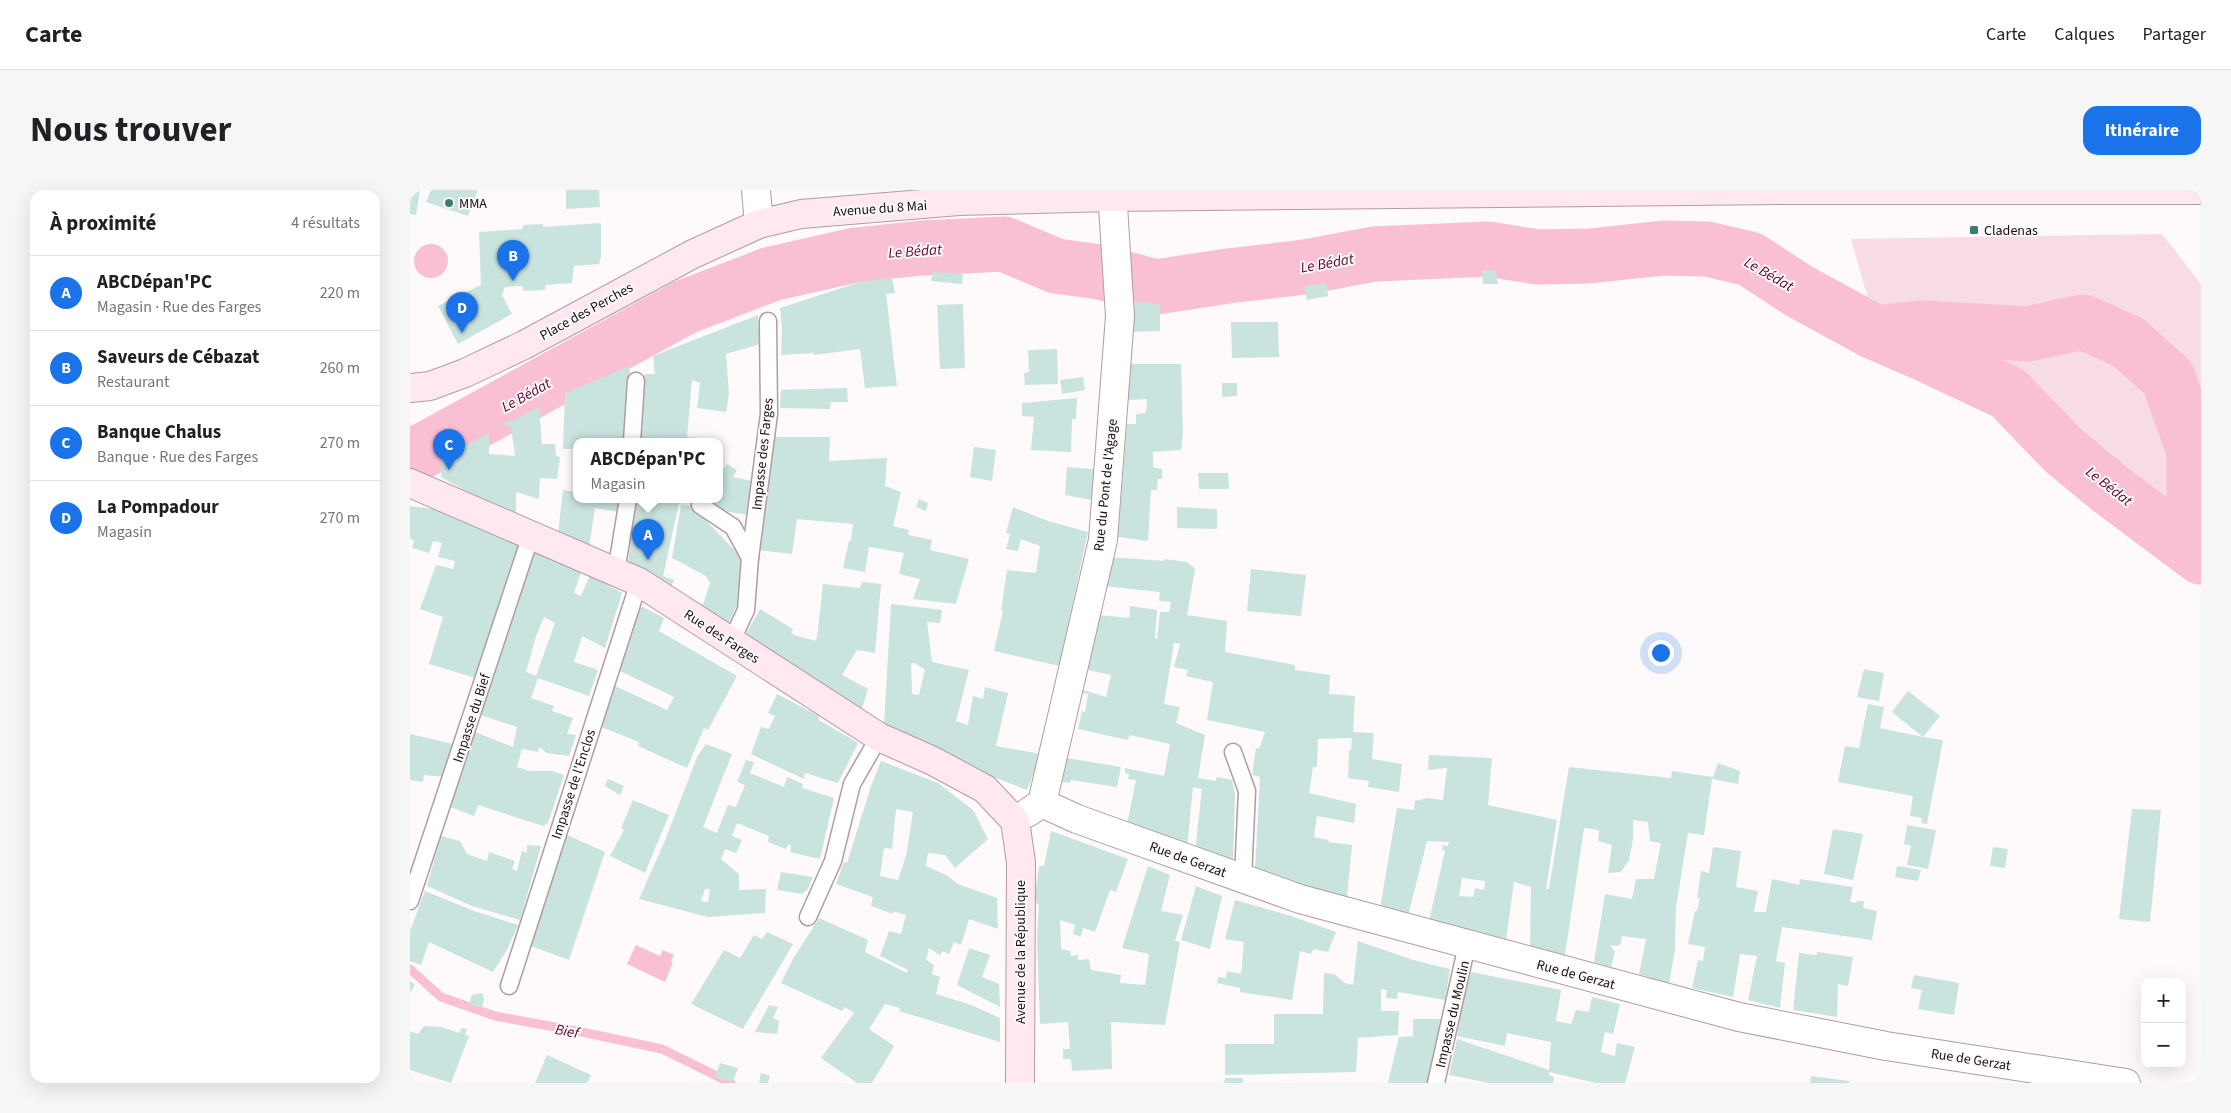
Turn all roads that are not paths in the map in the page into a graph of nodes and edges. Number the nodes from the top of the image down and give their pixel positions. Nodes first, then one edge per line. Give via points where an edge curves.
1 (756, 190) edge
2 (2201, 190) edge
3 (1112, 193) edge
4 (759, 224) junction
5 (768, 321) dead end
6 (636, 381) dead end
7 (410, 388) edge
8 (632, 438) edge
9 (410, 483) edge
10 (628, 503) edge
11 (700, 505) dead end
12 (531, 535) junction
13 (750, 558) junction
14 (628, 577) junction
15 (731, 642) junction
16 (879, 737) junction
17 (1233, 752) dead end
18 (1042, 802) junction
19 (1015, 821) junction
20 (1243, 878) junction
21 (410, 901) edge
22 (808, 918) dead end
23 (1467, 945) junction
24 (509, 986) dead end
25 (1020, 1083) edge
26 (1436, 1083) edge
27 (2126, 1083) edge

1 - 4 street
2 - 3 street, Avenue du 8 Mai
3 - 4 street, Avenue du 8 Mai via 801,214
3 - 18 street, Rue du Pont de l'Agage via 1120,316 1103,540
4 - 7 street, Place des Perches via 693,254 465,373 430,386
5 - 13 lane, Impasse des Farges via 769,414
6 - 8 lane
9 - 12 street, Rue des Farges
10 - 14 lane, Impasse de l'Enclos
11 - 13 lane via 733,527
12 - 14 street, Rue des Farges
12 - 21 lane, Impasse du Bief
13 - 15 lane, Impasse des Farges via 746,610
14 - 15 street, Rue des Farges
14 - 24 lane, Impasse de l'Enclos
15 - 16 street, Rue des Farges
16 - 19 street, Rue des Farges via 985,789
16 - 22 lane via 852,784 833,861
17 - 20 lane via 1247,791
18 - 19 street
18 - 20 street, Rue de Gerzat via 1077,819
19 - 25 street, Avenue de la République via 1021,862
20 - 23 street, Rue de Gerzat via 1300,899
23 - 26 lane, Impasse du Moulin
23 - 27 street, Rue de Gerzat via 1739,1017 1886,1046

